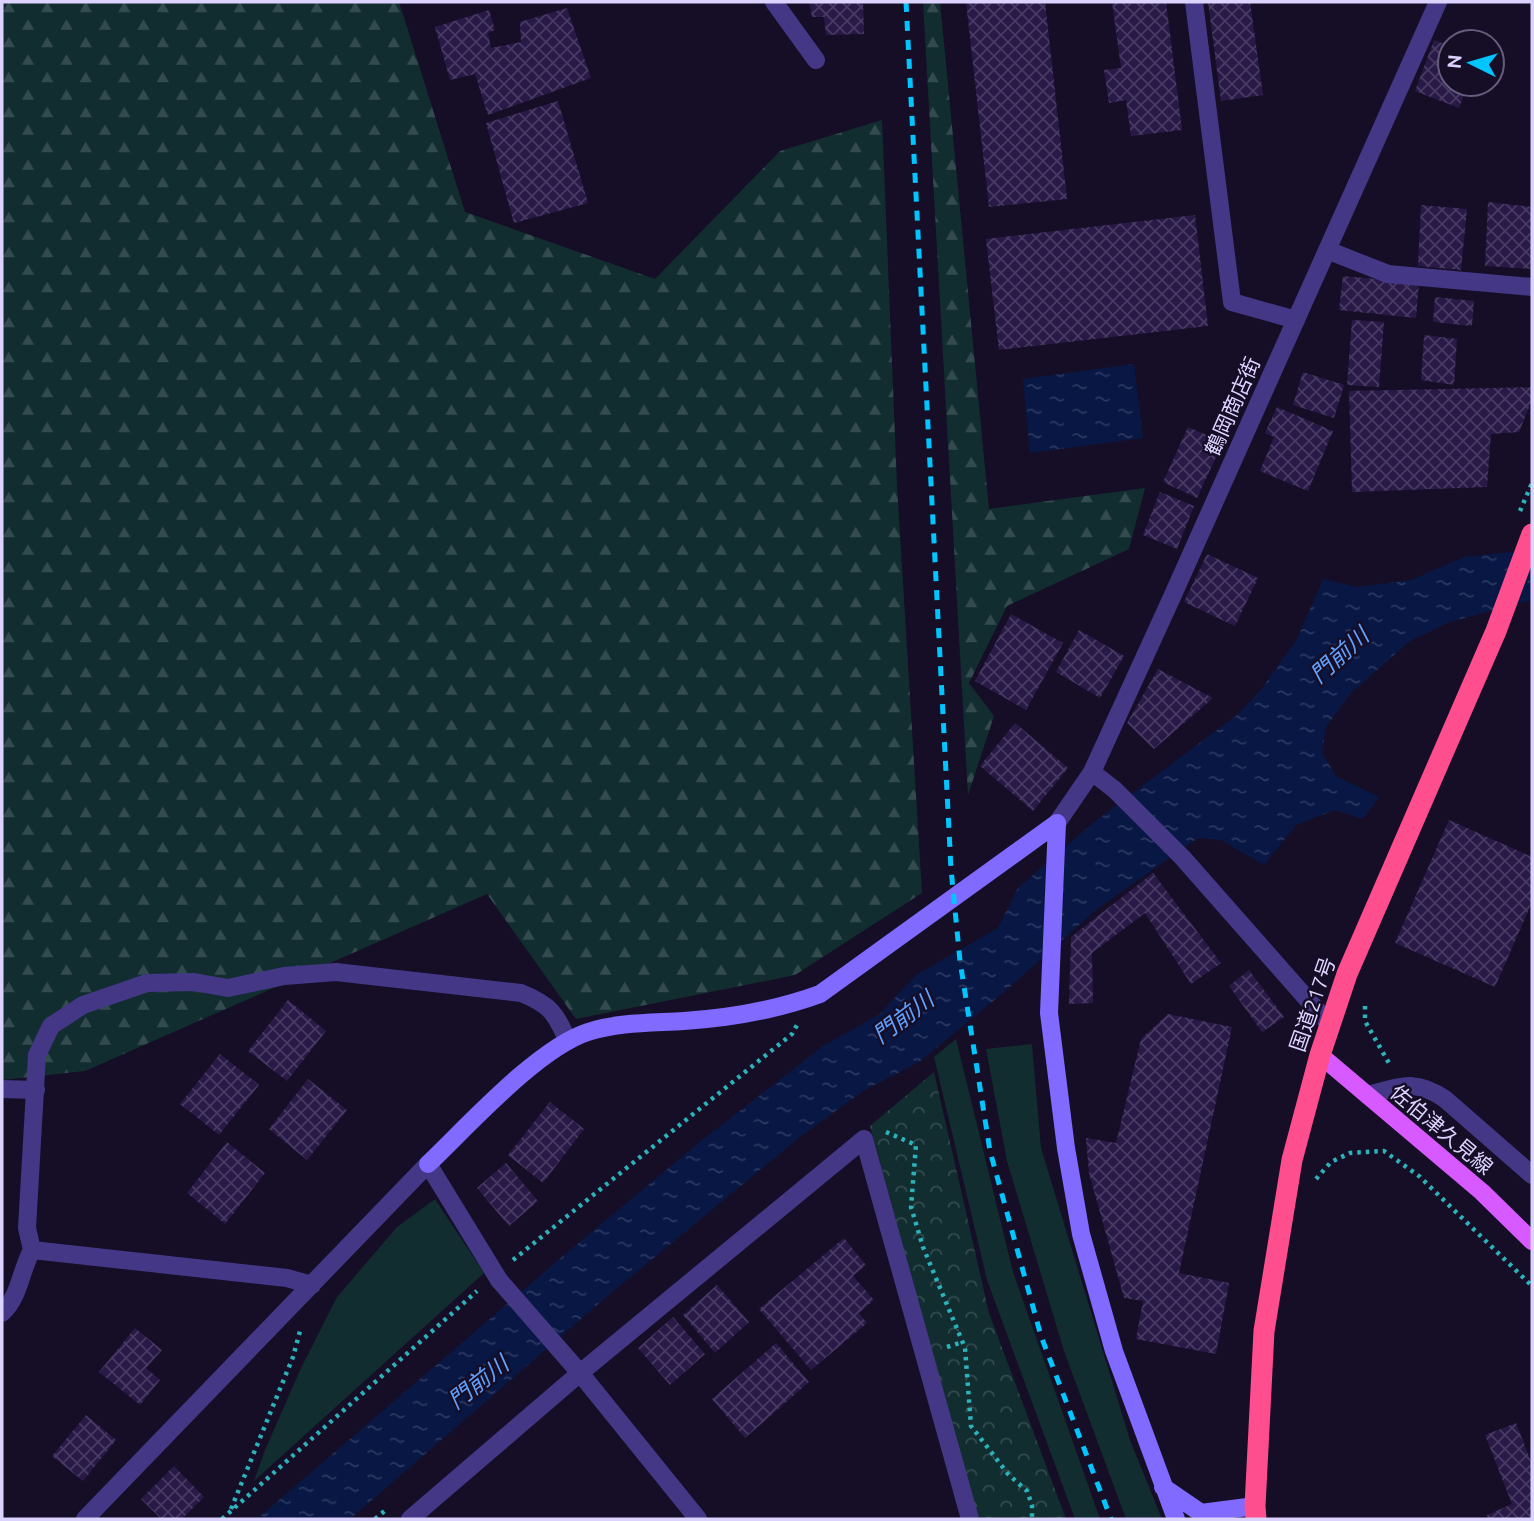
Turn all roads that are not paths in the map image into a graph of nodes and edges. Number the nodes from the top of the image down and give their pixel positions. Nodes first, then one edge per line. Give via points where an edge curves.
1 (774, 2) edge
2 (1194, 2) edge
3 (1438, 2) edge
4 (816, 60) dead end
5 (1327, 250) junction
6 (1532, 287) edge
7 (1296, 320) junction
8 (1532, 534) edge
9 (1092, 772) junction
10 (1058, 823) junction
11 (1330, 1025) junction
12 (568, 1041) junction
13 (1320, 1055) junction
14 (2, 1089) edge
15 (36, 1090) junction
16 (1367, 1095) junction
17 (428, 1164) junction
18 (1532, 1175) edge
19 (1532, 1241) edge
20 (32, 1250) junction
21 (312, 1285) junction
22 (2, 1313) edge
23 (580, 1373) junction
24 (1163, 1487) junction
25 (1255, 1513) edge
26 (85, 1519) edge
27 (410, 1519) edge
28 (698, 1519) edge
29 (970, 1519) edge
30 (1176, 1519) edge

1 - 4 street
2 - 7 street via 1232,302
3 - 5 street, 鶴岡商店街
5 - 6 street via 1388,274
5 - 7 street, 鶴岡商店街
7 - 9 street, 鶴岡商店街
8 - 11 highway, 国道217号 via 1496,631 1345,979
9 - 10 street, 鶴岡商店街
9 - 11 street via 1182,857
10 - 12 street via 820,994 754,1013 624,1026
10 - 24 street via 1049,1013 1066,1148 1081,1234 1114,1351
11 - 13 highway, 国道217号
12 - 15 street via 558,1018 542,1002 520,993 336,972 285,976 228,988 194,982 147,983 83,1005 51,1026 37,1055
12 - 17 street via 534,1065
13 - 16 main road, 佐伯津久見線
13 - 25 highway, 国道217号 via 1292,1160 1264,1331
14 - 15 street
15 - 20 street via 27,1228
16 - 18 street via 1412,1084 1429,1088
16 - 19 main road, 佐伯津久見線 via 1482,1192
17 - 21 street
17 - 23 street via 498,1277
20 - 21 street via 287,1278
20 - 22 street via 16,1295
21 - 26 street
23 - 27 street
23 - 28 street
23 - 29 street via 864,1139
24 - 25 street via 1201,1513
24 - 30 street

